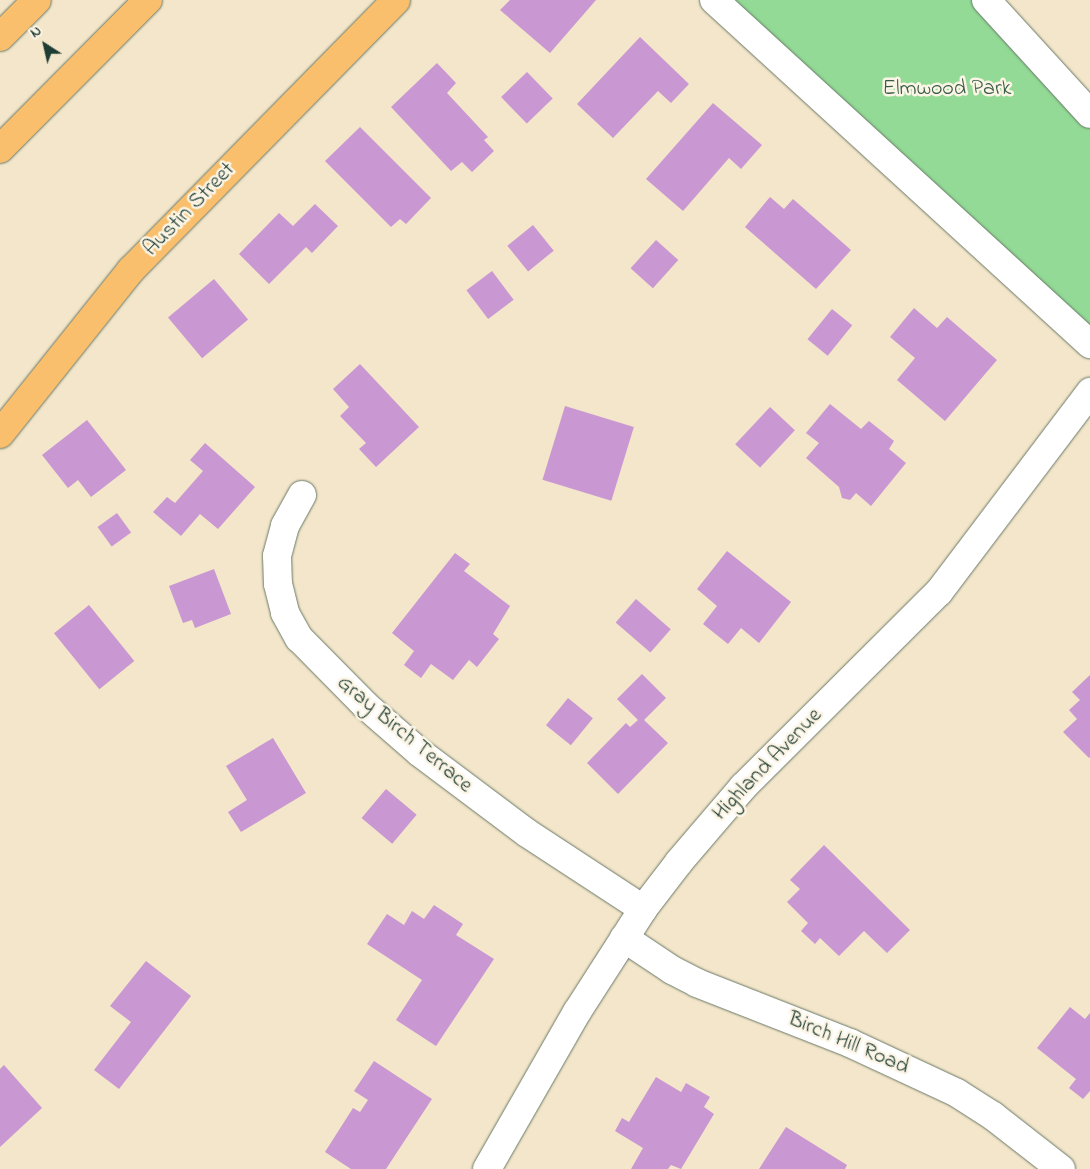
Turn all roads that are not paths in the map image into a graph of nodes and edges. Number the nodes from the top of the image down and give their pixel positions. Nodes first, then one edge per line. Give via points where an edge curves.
1 (37, 0) edge
2 (148, 0) edge
3 (396, 0) edge
4 (714, 0) edge
5 (986, 0) edge
6 (0, 37) edge
7 (1090, 114) edge
8 (0, 149) edge
9 (1090, 344) edge
10 (1090, 392) edge
11 (0, 434) edge
12 (302, 495) dead end
13 (643, 909) junction
14 (624, 938) junction
15 (487, 1169) edge
16 (1061, 1169) edge

1 - 6 main road
2 - 8 main road
3 - 11 main road, Austin Street via 131,270
4 - 9 street
5 - 7 street
10 - 13 street, Highland Avenue via 939,592 743,787
12 - 13 street, Gray Birch Terrace via 285,526 277,556 278,584 285,613 299,638 365,705 419,752 527,833
13 - 14 street, Highland Avenue
14 - 15 street, Highland Avenue
14 - 16 street, Birch Hill Road via 672,970 697,982 850,1043 957,1093 993,1116

